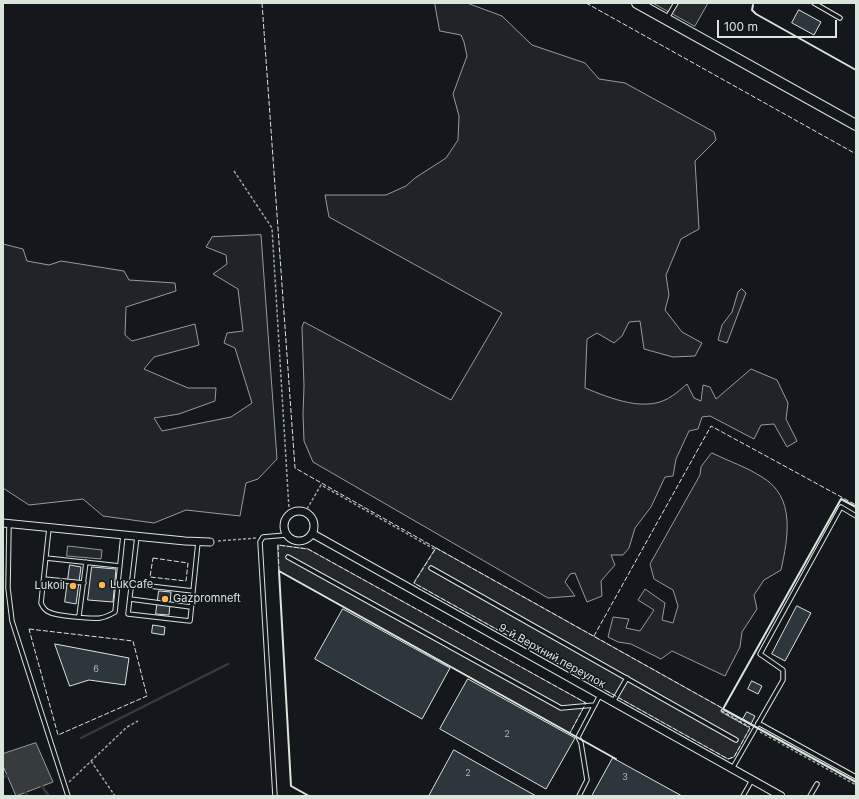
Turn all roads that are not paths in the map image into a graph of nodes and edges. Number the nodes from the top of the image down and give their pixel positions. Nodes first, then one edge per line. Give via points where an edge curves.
1 (638, 3) edge
2 (676, 3) edge
3 (814, 3) edge
4 (840, 18) dead end
5 (667, 19) junction
6 (856, 125) edge
7 (856, 516) edge
8 (6, 524) edge
9 (49, 528) junction
10 (286, 534) junction
11 (313, 534) junction
12 (123, 535) junction
13 (137, 536) junction
14 (198, 542) junction
15 (210, 542) road end
16 (288, 556) dead end
17 (46, 558) junction
18 (86, 562) junction
19 (120, 566) junction
20 (431, 568) dead end
21 (44, 579) junction
22 (84, 583) junction
23 (132, 584) junction
24 (193, 591) junction
25 (130, 599) junction
26 (191, 607) junction
27 (79, 616) junction
28 (627, 678) junction
29 (600, 695) junction
30 (613, 702) junction
31 (595, 705) junction
32 (758, 723) junction
33 (736, 740) dead end
34 (732, 769) junction
35 (856, 777) edge
36 (752, 780) junction
37 (817, 784) dead end
38 (68, 796) edge
39 (276, 796) edge
40 (579, 796) edge
41 (743, 796) edge
42 (781, 796) edge
43 (810, 796) edge

1 - 5 street
2 - 5 lane
3 - 4 lane
5 - 6 street
7 - 32 lane via 840,507 760,654 778,665 784,675
8 - 9 street
8 - 38 lane via 12,620
9 - 12 street
9 - 17 lane
10 - 11 street via 290,539 303,542
10 - 11 street via 284,522 287,516 299,511 311,516 314,521
10 - 39 lane via 260,538
11 - 29 street, 9-й Верхний переулок
12 - 13 street
12 - 19 lane
13 - 14 street
13 - 23 lane
14 - 15 street
14 - 24 lane
16 - 31 lane via 561,708
17 - 18 lane
17 - 21 lane
18 - 19 lane
18 - 22 lane
19 - 27 lane via 115,612 100,618
20 - 28 lane
21 - 22 lane
21 - 27 lane via 41,603 43,609 49,613
22 - 27 lane
23 - 24 lane
23 - 25 lane
24 - 26 lane
25 - 26 lane
25 - 26 lane via 128,614 190,621
28 - 30 lane
28 - 33 lane
29 - 30 street, 9-й Верхний переулок
29 - 31 lane
30 - 34 street, 9-й Верхний переулок
31 - 40 lane via 578,737 587,780
32 - 34 lane
32 - 35 lane
34 - 36 street, 9-й Верхний переулок
36 - 41 lane
36 - 42 street, 9-й Верхний переулок
37 - 43 lane

